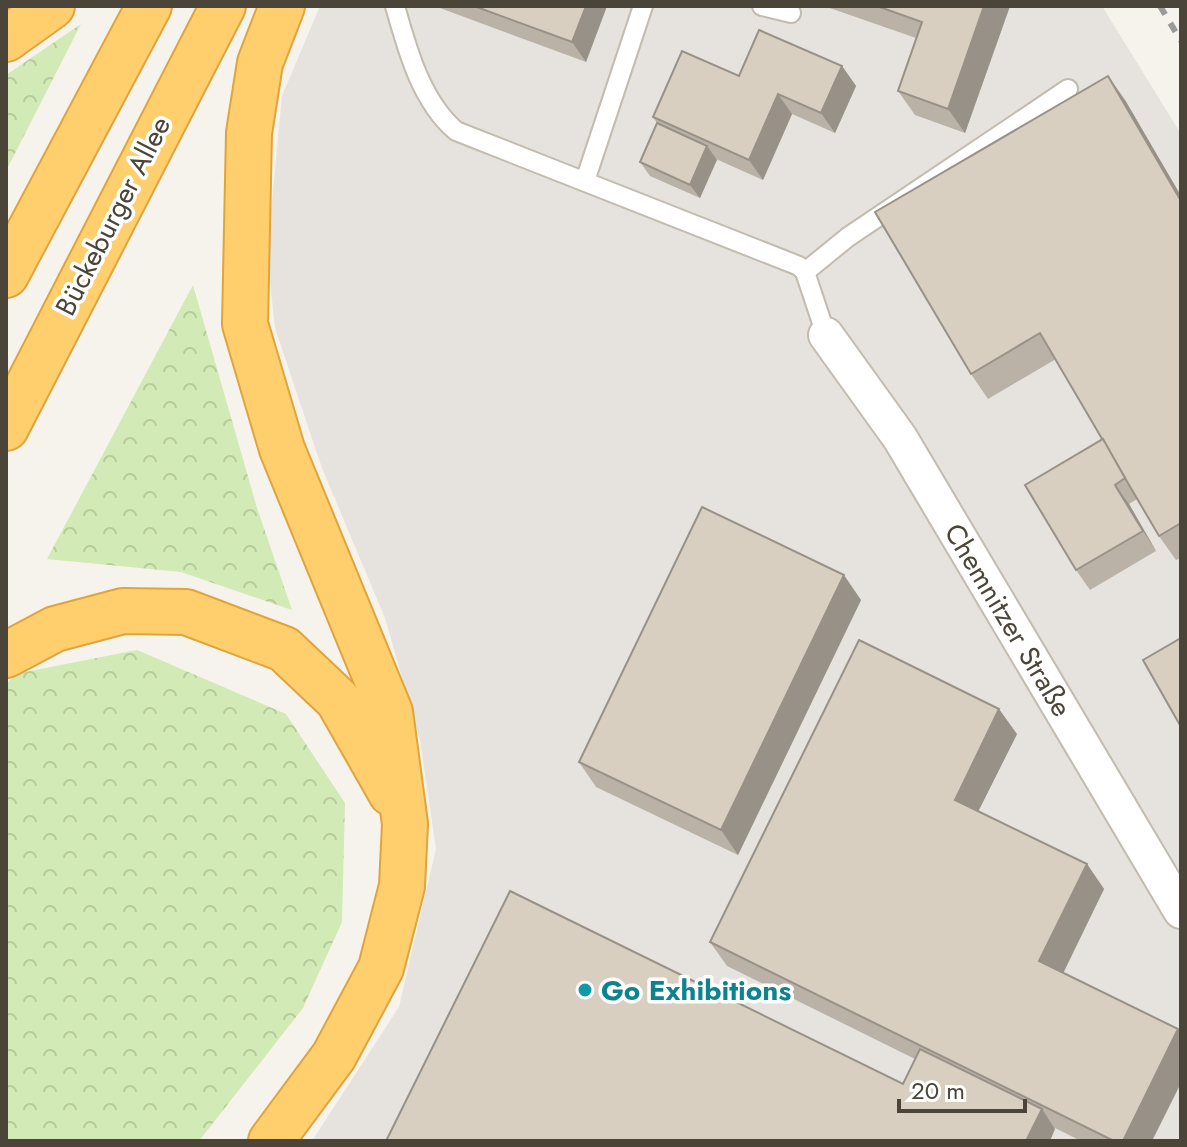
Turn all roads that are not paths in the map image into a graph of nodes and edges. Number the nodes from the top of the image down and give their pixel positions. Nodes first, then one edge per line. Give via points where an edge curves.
1 (52, 6) edge
2 (149, 6) edge
3 (223, 6) edge
4 (282, 6) edge
5 (395, 6) edge
6 (643, 6) edge
7 (762, 6) edge
8 (791, 13) dead end
9 (6, 39) edge
10 (1068, 89) dead end
11 (585, 181) junction
12 (805, 272) junction
13 (6, 275) edge
14 (826, 335) joint
15 (6, 428) edge
16 (6, 655) edge
17 (405, 824) junction
18 (1181, 911) edge
19 (271, 1141) edge

1 - 9 highway
2 - 13 highway
3 - 15 highway, Bückeburger Allee
4 - 17 highway via 260,63 249,133 245,324 282,449 390,712
5 - 11 lane via 421,81 447,124
6 - 11 lane
7 - 8 lane
10 - 12 lane via 873,219
11 - 12 lane via 778,256
12 - 14 lane
14 - 18 street, Chemnitzer Straße via 900,438
16 - 17 highway via 55,629 123,611 186,612 284,649 338,700
17 - 19 highway via 402,886 381,968 334,1056

